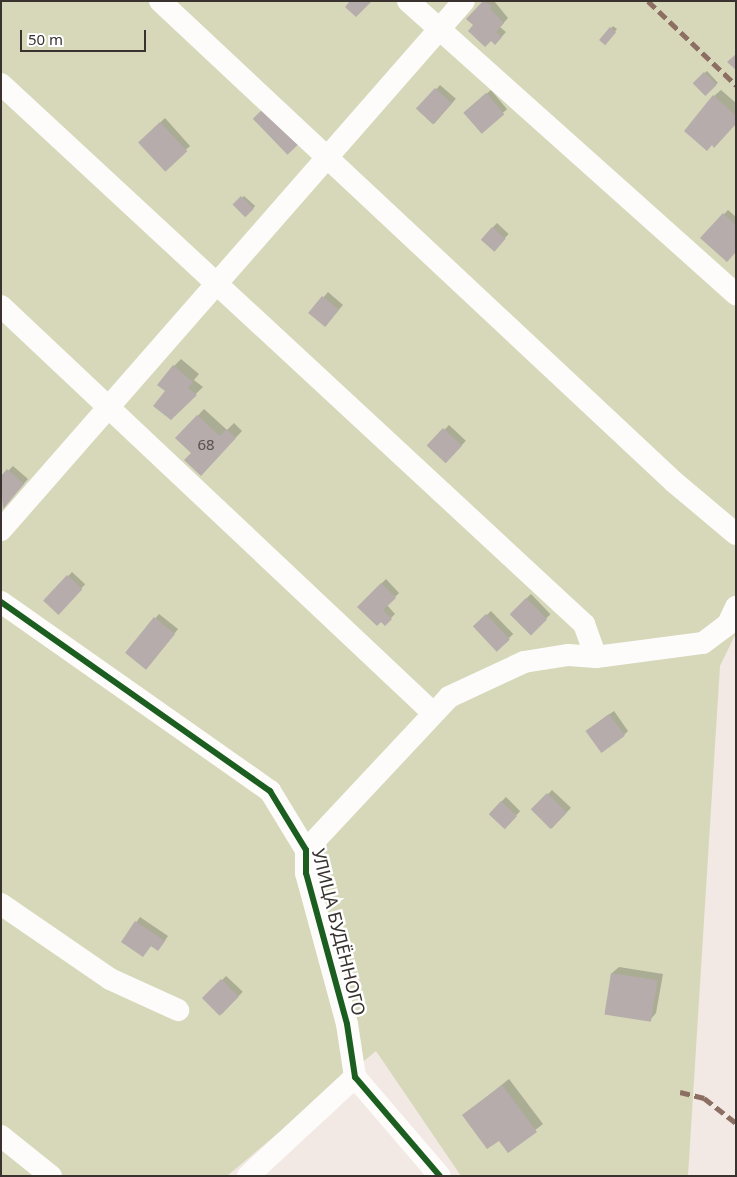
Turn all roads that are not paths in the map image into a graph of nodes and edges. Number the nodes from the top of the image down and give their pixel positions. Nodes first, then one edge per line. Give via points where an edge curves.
1 (160, 1) edge
2 (408, 1) edge
3 (464, 1) edge
4 (440, 30) junction
5 (1, 84) edge
6 (328, 159) junction
7 (217, 283) junction
8 (736, 294) edge
9 (1, 306) edge
10 (108, 405) junction
11 (1, 530) edge
12 (736, 534) edge
13 (1, 602) edge
14 (736, 607) edge
15 (596, 657) junction
16 (432, 712) junction
17 (306, 850) junction
18 (1, 904) edge
19 (178, 1010) dead end
20 (354, 1077) junction
21 (1, 1136) edge
22 (51, 1176) edge
23 (248, 1176) edge
24 (440, 1176) edge

1 - 6 street
2 - 4 street
3 - 4 street
4 - 6 street
4 - 8 street
5 - 7 street
6 - 7 street
6 - 12 street via 674,482
7 - 10 street
7 - 15 street via 584,624
9 - 10 street
10 - 11 street
10 - 16 street
13 - 17 street, УЛИЦА БУДЁННОГО via 270,791
14 - 15 street via 728,624 703,643
15 - 16 street via 568,655 524,662 449,697
16 - 17 street
17 - 20 street, УЛИЦА БУДЁННОГО via 306,873 347,1024
18 - 19 street via 110,979
20 - 23 street
20 - 24 street
21 - 22 street

